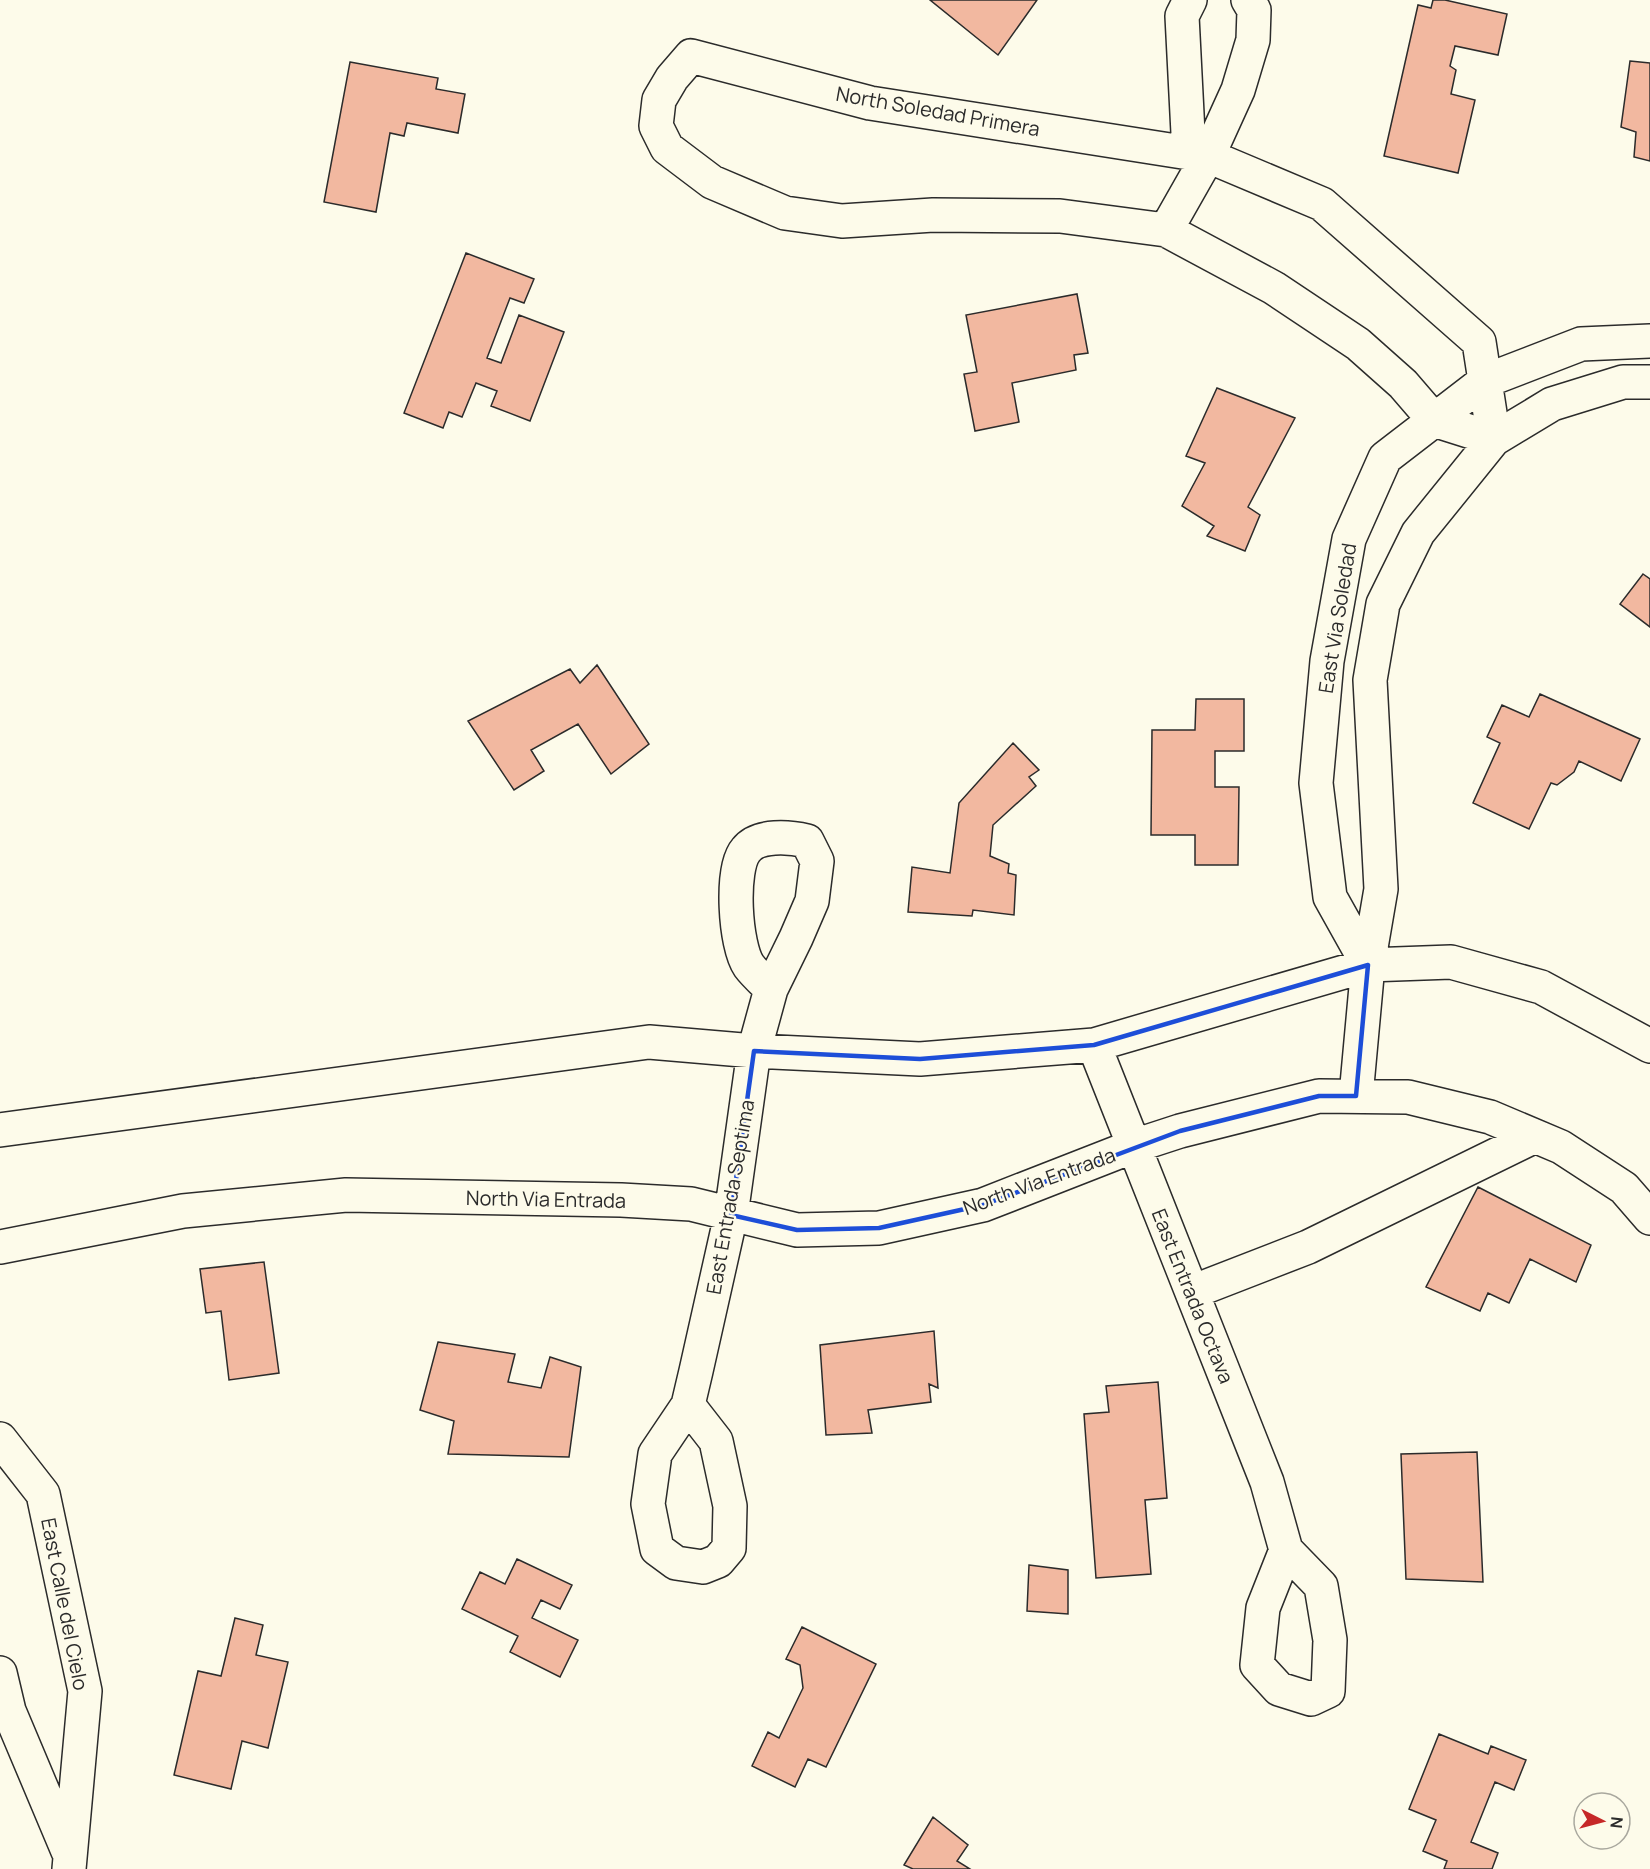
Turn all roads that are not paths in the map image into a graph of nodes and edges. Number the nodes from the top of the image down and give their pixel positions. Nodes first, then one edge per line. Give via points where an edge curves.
1 (1190, 0) edge
2 (1248, 0) edge
3 (1199, 155) junction
4 (1166, 230) junction
5 (1650, 341) edge
6 (1485, 381) junction
7 (1650, 382) edge
8 (1434, 420) junction
9 (1494, 439) junction
10 (1368, 965) junction
11 (771, 989) dead end
12 (1094, 1045) junction
13 (1650, 1046) edge
14 (754, 1050) junction
15 (1356, 1096) junction
16 (0, 1130) edge
17 (1535, 1136) junction
18 (1134, 1146) junction
19 (731, 1215) junction
20 (1650, 1218) edge
21 (0, 1247) edge
22 (1192, 1292) junction
23 (688, 1405) dead end
24 (0, 1439) edge
25 (1286, 1550) dead end
26 (0, 1674) edge
27 (70, 1862) edge

1 - 3 street via 1182,16
2 - 3 street via 1254,10 1253,40 1238,90
3 - 4 street
3 - 4 street, North Soledad Primera via 870,103 691,56 659,100 656,126 667,148 712,182 785,213 842,221 933,215 1060,216
3 - 6 street, North Soledad Primera via 1322,204 1479,342
4 - 8 street via 1274,288 1358,344 1403,384
5 - 6 street, East Via Soledad via 1581,344
6 - 8 street, East Via Soledad
6 - 9 street, North Soledad Primera
7 - 9 street via 1623,382 1552,404
8 - 9 street
8 - 10 street, East Via Soledad via 1385,458 1353,529 1327,661 1316,783 1330,897
9 - 10 street via 1418,533 1383,604 1370,680 1381,889
10 - 12 street
10 - 13 street via 1451,962 1541,987
10 - 15 street
11 - 14 street, East Entrada Septima
12 - 14 street via 920,1059
12 - 18 street, East Entrada Octava
14 - 16 street via 649,1042
14 - 19 street, East Entrada Septima
15 - 17 street, North Via Entrada via 1408,1097 1490,1117
15 - 18 street, North Via Entrada via 1319,1096
17 - 20 street, North Via Entrada via 1561,1147 1623,1188
17 - 22 street via 1308,1247
18 - 19 street, North Via Entrada via 983,1205 879,1228 797,1230
18 - 22 street, East Entrada Octava
19 - 21 street, North Via Entrada via 691,1204 621,1200 346,1195 183,1210
19 - 23 street, East Entrada Septima
22 - 25 street, East Entrada Octava via 1267,1482
24 - 27 street, East Calle del Cielo via 43,1494 85,1691
26 - 27 street, East Calle del Cielo via 9,1711

